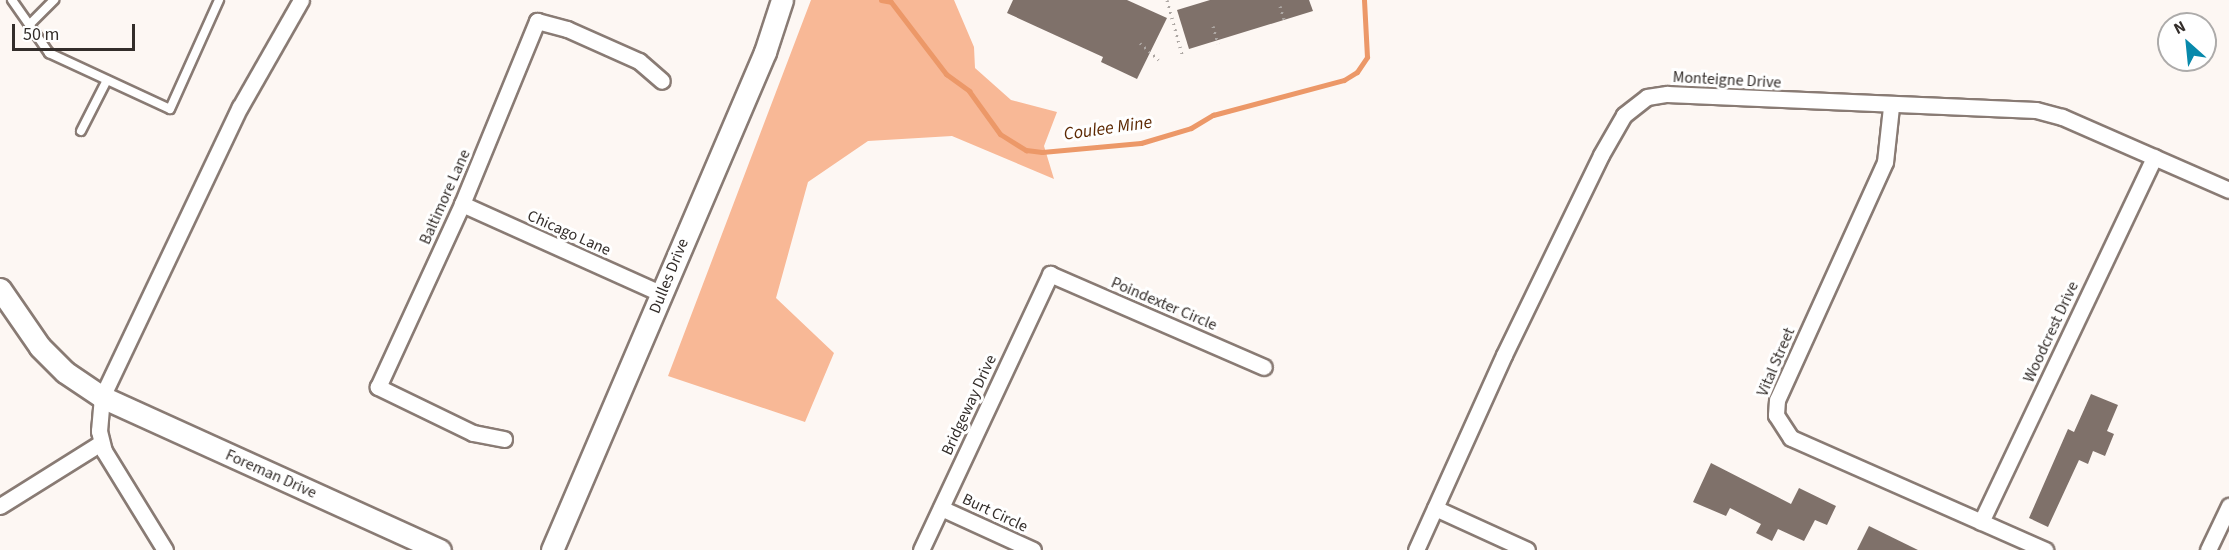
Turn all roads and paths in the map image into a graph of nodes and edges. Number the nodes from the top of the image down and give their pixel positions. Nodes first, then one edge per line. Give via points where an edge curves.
1 (12, 0) edge
2 (54, 0) edge
3 (219, 0) edge
4 (301, 0) edge
5 (1167, 0) edge
6 (1280, 6) dead end
7 (779, 9) edge
8 (1285, 22) dead end
9 (31, 23) junction
10 (1213, 26) dead end
11 (1218, 42) dead end
12 (1140, 43) dead end
13 (1182, 54) dead end
14 (1160, 60) dead end
15 (107, 80) junction
16 (662, 81) dead end
17 (1891, 107) junction
18 (81, 131) dead end
19 (2154, 157) junction
20 (2229, 190) edge
21 (462, 204) junction
22 (1050, 274) joint
23 (0, 289) edge
24 (662, 294) junction
25 (1264, 367) dead end
26 (102, 398) junction
27 (504, 439) dead end
28 (101, 443) junction
29 (2229, 506) edge
30 (0, 507) edge
31 (941, 508) junction
32 (1435, 508) junction
33 (1981, 522) junction
34 (165, 550) edge
35 (440, 550) edge
36 (552, 550) edge
37 (921, 550) edge
38 (1034, 550) edge
39 (1416, 550) edge
40 (1527, 550) edge
41 (2045, 550) edge
42 (2208, 550) edge

1 - 9 lane
2 - 9 lane
3 - 15 lane via 170,109
4 - 26 street via 240,107
5 - 13 path
6 - 8 path
7 - 24 street, Dulles Drive via 765,52
9 - 15 lane via 49,53
10 - 11 path
12 - 14 path
15 - 18 lane
16 - 21 street, Baltimore Lane via 639,61 567,28 537,21
17 - 19 street, Monteigne Drive via 2036,110 2062,117
17 - 32 street, Monteigne Drive via 1667,94 1647,97 1630,107 1600,155
17 - 33 street, Vital Street via 1885,162 1778,400 1776,415 1791,438
19 - 20 street, Monteigne Drive
19 - 33 street, Woodcrest Drive
21 - 24 street, Chicago Lane
21 - 27 street, Baltimore Lane via 378,387 473,433
22 - 25 street, Poindexter Circle
22 - 31 street, Bridgeway Drive
23 - 26 street, Foreman Drive via 40,347 65,372
24 - 36 street, Dulles Drive
26 - 28 street
26 - 35 street, Foreman Drive
28 - 30 street
28 - 34 street
29 - 42 street
31 - 37 street, Bridgeway Drive
31 - 38 street, Burt Circle
32 - 39 street, Monteigne Drive
32 - 40 street
33 - 41 street, Vital Street

